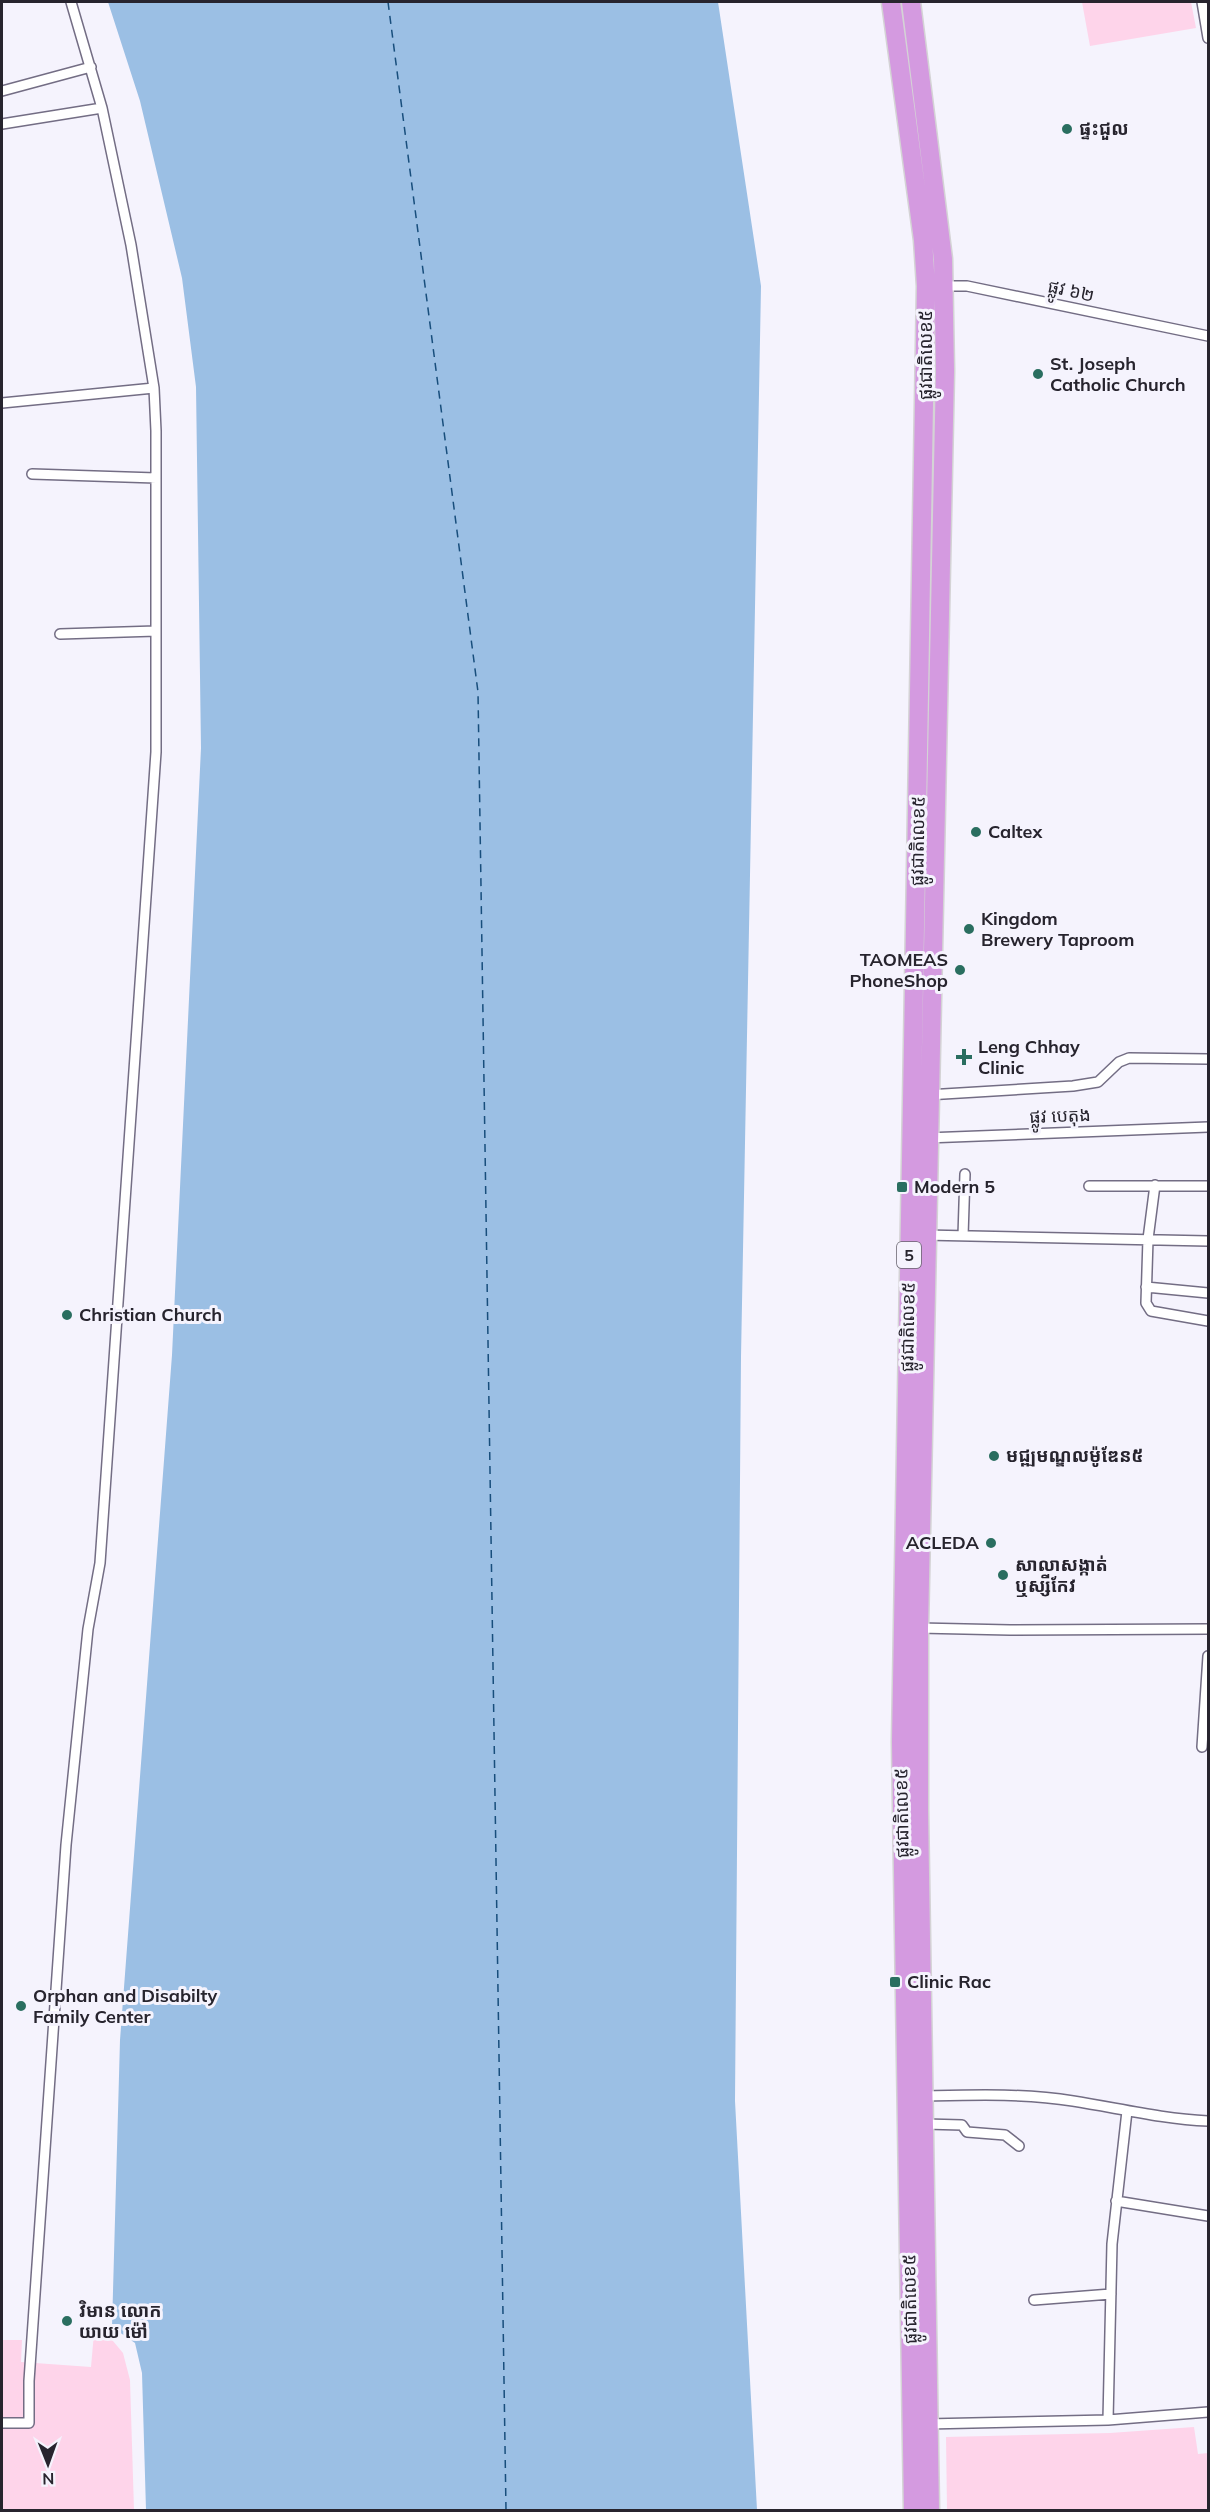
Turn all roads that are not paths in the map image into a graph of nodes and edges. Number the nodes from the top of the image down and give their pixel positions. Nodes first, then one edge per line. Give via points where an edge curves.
1 (71, 2) edge
2 (891, 2) edge
3 (911, 2) edge
4 (1202, 2) edge
5 (1209, 38) edge
6 (91, 67) junction
7 (2, 91) edge
8 (102, 108) junction
9 (2, 124) edge
10 (926, 286) junction
11 (945, 286) junction
12 (1209, 336) edge
13 (154, 388) junction
14 (2, 403) edge
15 (32, 474) dead end
16 (156, 478) junction
17 (156, 631) junction
18 (60, 634) dead end
19 (1209, 1059) edge
20 (922, 1094) junction
21 (1209, 1127) edge
22 (921, 1137) junction
23 (965, 1174) dead end
24 (1155, 1185) junction
25 (1089, 1186) dead end
26 (1209, 1186) edge
27 (918, 1235) junction
28 (963, 1236) junction
29 (1148, 1239) junction
30 (1209, 1241) edge
31 (1146, 1287) junction
32 (1209, 1293) edge
33 (1209, 1321) edge
34 (919, 1628) junction
35 (1209, 1629) edge
36 (1209, 1656) edge
37 (1206, 1711) edge
38 (1202, 1747) dead end
39 (916, 2096) junction
40 (1127, 2111) junction
41 (1209, 2121) edge
42 (925, 2124) junction
43 (1019, 2146) dead end
44 (1116, 2201) junction
45 (1209, 2216) edge
46 (1111, 2294) junction
47 (1034, 2300) dead end
48 (1209, 2412) edge
49 (1108, 2420) junction
50 (2, 2423) edge
51 (920, 2424) junction
52 (913, 2511) edge
53 (930, 2511) edge

1 - 6 street
2 - 10 highway, ផ្លូវជាតិលេខ៥ / 5
3 - 11 highway, ផ្លូវជាតិលេខ៥ / 5
4 - 5 street
6 - 7 street
6 - 8 street
8 - 9 street
8 - 13 street via 139,288
10 - 11 street, ផ្លូវ ៦២
10 - 20 highway, ផ្លូវជាតិលេខ៥ / 5
11 - 12 street, ផ្លូវ ៦២ via 967,286
11 - 20 highway, ផ្លូវជាតិលេខ៥ / 5
13 - 14 street
13 - 16 street
15 - 16 street
16 - 17 street
17 - 18 street
17 - 50 street via 156,752 128,1190 100,1563 88,1629 66,1845 29,2423
19 - 20 street via 1129,1058 1098,1082
20 - 22 highway, ផ្លូវជាតិលេខ៥ / 5
21 - 22 street, ផ្លូវ បេតុង
22 - 27 highway, ផ្លូវជាតិលេខ៥ / 5
23 - 28 street
24 - 25 street
24 - 26 street
24 - 29 street
27 - 28 street
27 - 34 highway, ផ្លូវជាតិលេខ៥ / 5
27 - 39 highway, ផ្លូវជាតិលេខ៥ / 5 via 901,1743
28 - 29 street
29 - 30 street
29 - 31 street
31 - 32 street
31 - 33 street via 1146,1303 1151,1311
34 - 35 street
34 - 39 highway, ផ្លូវជាតិលេខ៥ / 5
36 - 37 street
37 - 38 street
39 - 40 street via 1030,2097
39 - 42 highway, ផ្លូវជាតិលេខ៥ / 5
39 - 51 highway, ផ្លូវជាតិលេខ៥ / 5
40 - 41 street
40 - 44 street
42 - 43 street via 956,2124 967,2132 1005,2135
42 - 51 highway, ផ្លូវជាតិលេខ៥ / 5
44 - 45 street
44 - 46 street
46 - 47 street
46 - 49 street
48 - 49 street
49 - 51 street
51 - 52 highway, ផ្លូវជាតិលេខ៥ / 5
51 - 53 highway, ផ្លូវជាតិលេខ៥ / 5

